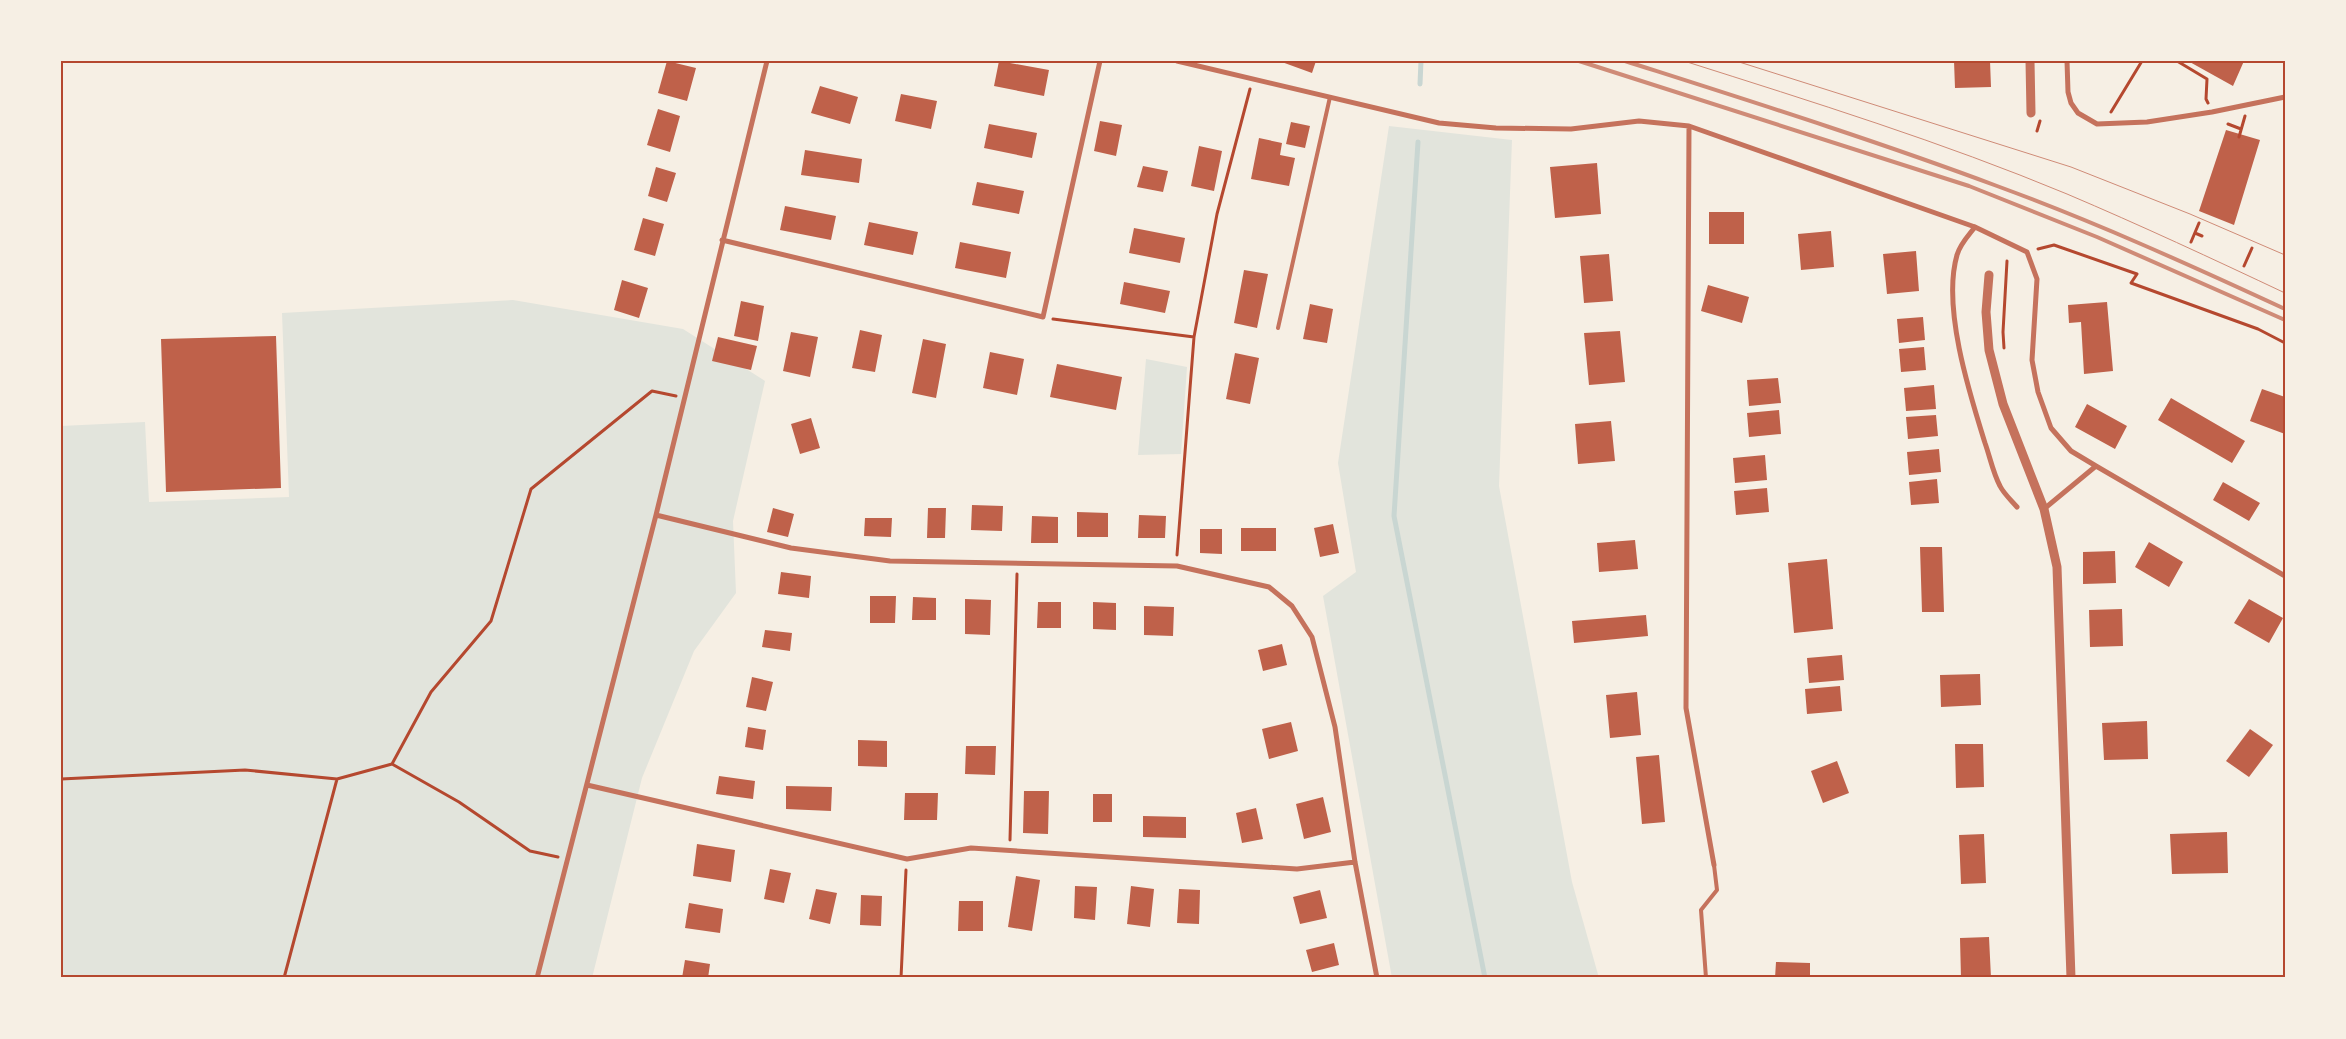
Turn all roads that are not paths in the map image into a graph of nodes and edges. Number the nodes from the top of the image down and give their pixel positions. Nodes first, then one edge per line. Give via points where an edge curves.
1 (767, 61) edge
2 (1100, 61) edge
3 (1177, 61) edge
4 (2030, 61) edge
5 (2067, 61) edge
6 (1330, 97) junction
7 (2285, 97) edge
8 (2031, 113) dead end
9 (1689, 126) junction
10 (1975, 227) junction
11 (722, 240) junction
12 (1989, 275) dead end
13 (1278, 328) dead end
14 (2096, 466) junction
15 (2016, 507) dead end
16 (2044, 508) junction
17 (656, 515) junction
18 (2285, 576) edge
19 (586, 785) junction
20 (1355, 862) junction
21 (1714, 865) joint
22 (537, 978) edge
23 (1377, 978) edge
24 (1706, 978) edge
25 (2071, 978) edge

1 - 11 street
2 - 11 street via 1043,317
3 - 6 street
4 - 8 street
5 - 7 street via 2071,103 2087,120 2104,124 2147,122
6 - 9 street via 1439,123 1496,128 1571,129 1639,121
6 - 13 lane
9 - 10 street
9 - 21 street via 1686,708
10 - 14 street via 2027,252 2037,279 2032,360 2038,392 2051,428 2071,451
10 - 15 street via 1962,242 1957,256 1953,308 1967,379 1990,459 2000,486
11 - 17 street
12 - 16 street via 1986,312 1989,350 2003,404
14 - 16 street
14 - 18 street
16 - 25 street via 2057,567
17 - 19 street
17 - 20 street via 791,548 890,561 1176,566 1269,587 1292,606 1312,636 1335,727
19 - 20 street via 907,859 971,848 1297,869
19 - 22 street
20 - 23 street
21 - 24 lane via 1717,890 1701,910

